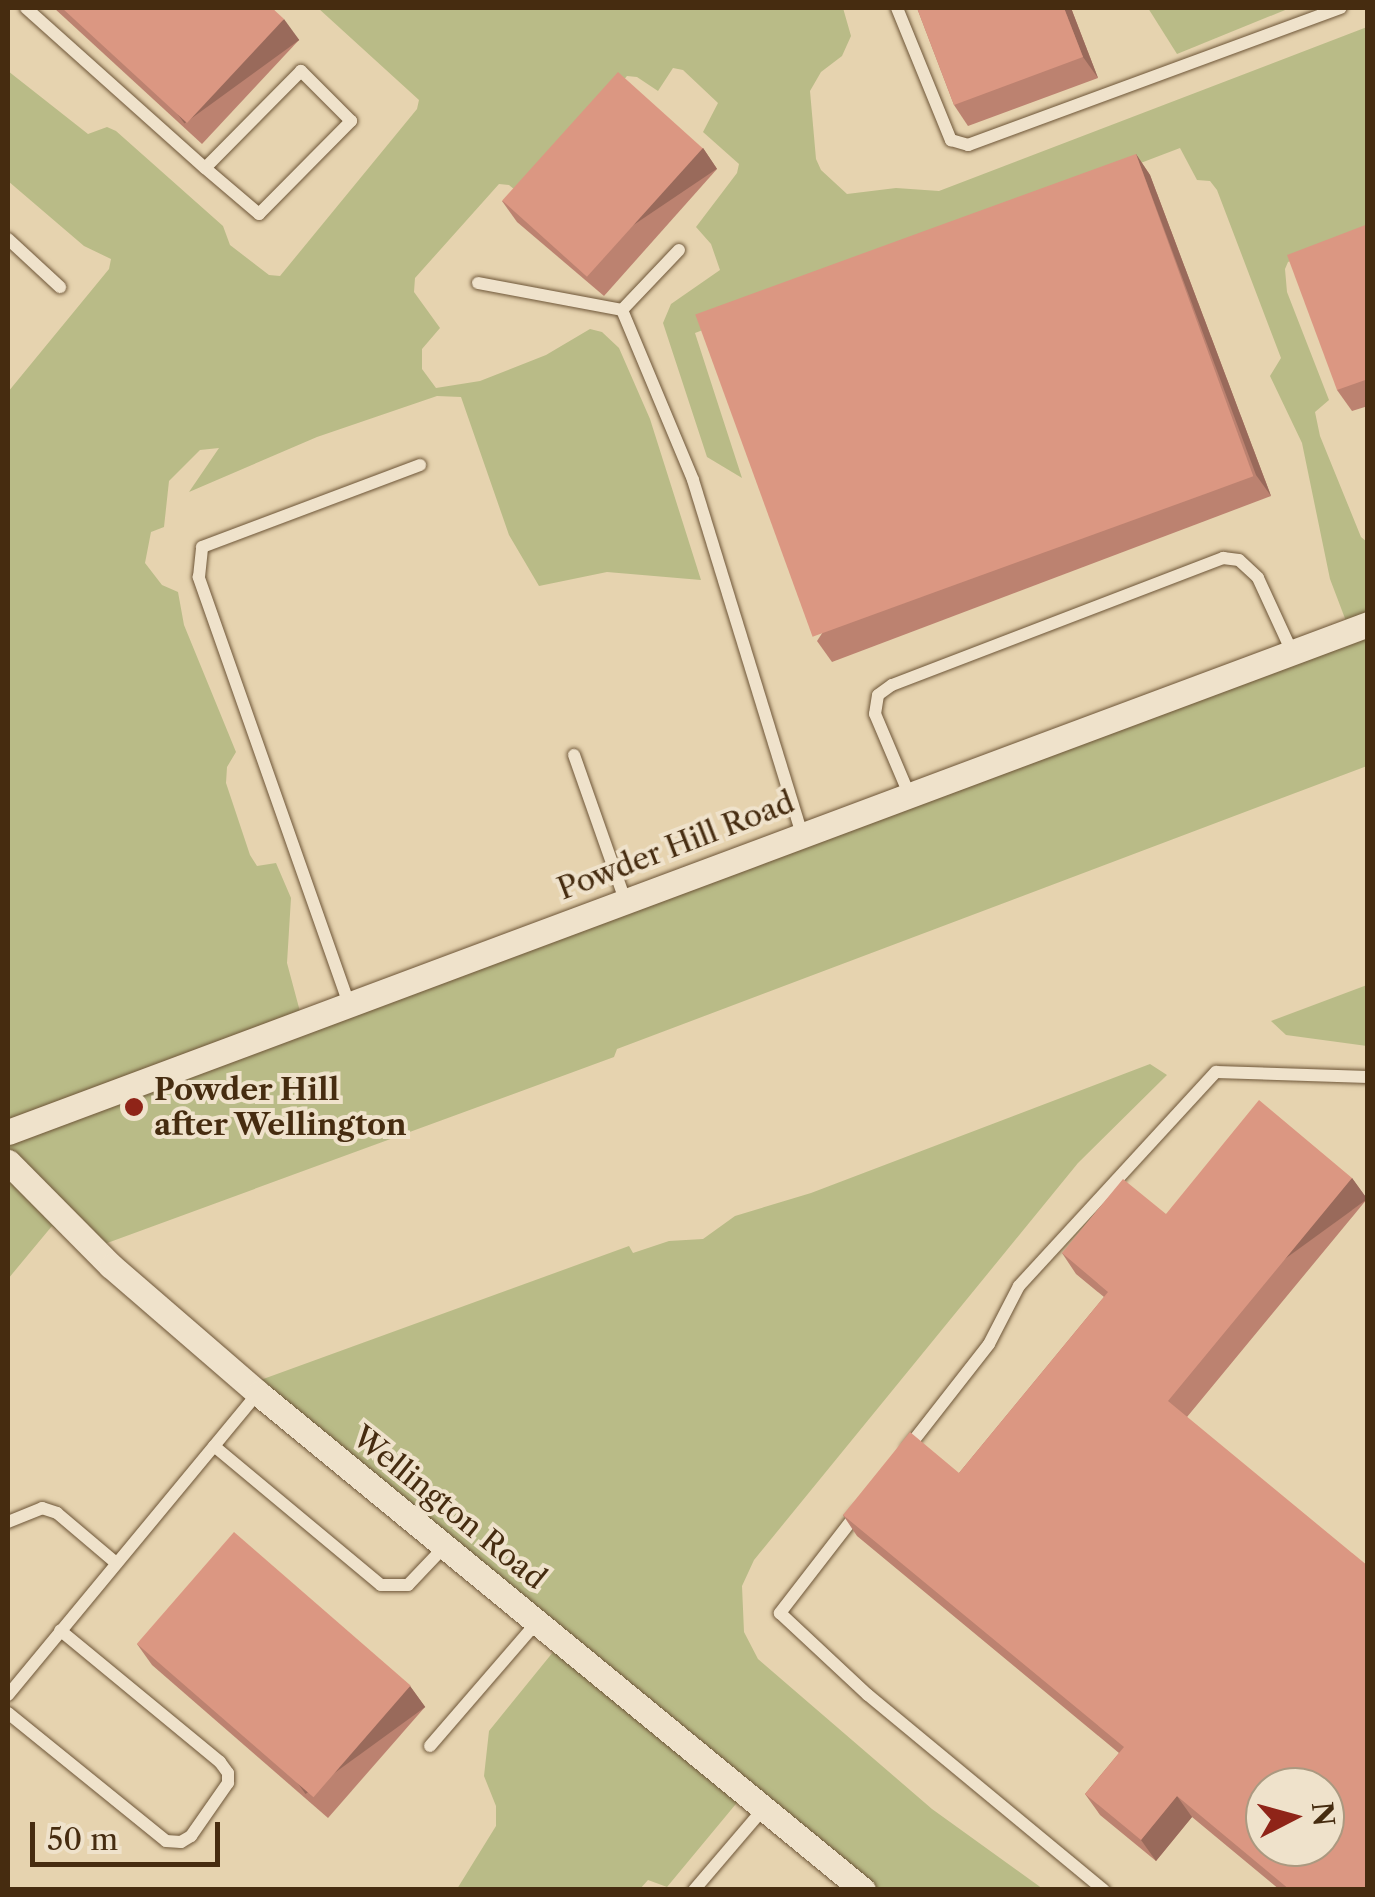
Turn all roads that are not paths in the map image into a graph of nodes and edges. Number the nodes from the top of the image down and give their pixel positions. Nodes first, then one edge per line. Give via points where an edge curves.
1 (26, 8) edge
2 (897, 8) edge
3 (1341, 8) edge
4 (204, 168) junction
5 (8, 239) edge
6 (679, 250) dead end
7 (478, 283) dead end
8 (60, 288) dead end
9 (622, 310) junction
10 (420, 464) dead end
11 (1368, 624) edge
12 (1292, 652) junction
13 (574, 754) dead end
14 (910, 794) junction
15 (802, 834) junction
16 (625, 900) junction
17 (349, 1004) junction
18 (1368, 1076) edge
19 (8, 1132) edge
20 (8, 1162) edge
21 (258, 1394) junction
22 (214, 1446) junction
23 (903, 1455) edge
24 (866, 1502) edge
25 (8, 1522) edge
26 (444, 1546) junction
27 (114, 1562) junction
28 (537, 1622) junction
29 (60, 1630) junction
30 (8, 1696) edge
31 (8, 1714) edge
32 (430, 1746) dead end
33 (764, 1808) junction
34 (694, 1890) edge
35 (862, 1890) edge
36 (1104, 1890) edge

1 - 4 lane
2 - 3 lane via 951,140 968,145
4 - 4 lane via 258,214 351,122 301,72
5 - 8 lane
6 - 9 lane
7 - 9 lane
9 - 15 lane via 693,480
10 - 17 lane via 202,548 198,577
11 - 12 street, Powder Hill Road
12 - 14 street, Powder Hill Road
12 - 14 lane via 1258,578 1239,560 1223,558 878,695 875,714
13 - 16 lane
14 - 15 street, Powder Hill Road
15 - 16 street, Powder Hill Road
16 - 17 street, Powder Hill Road
17 - 19 street, Powder Hill Road
18 - 23 lane via 1216,1072 1019,1286 989,1344
20 - 21 street, Wellington Road via 111,1266
21 - 22 lane
21 - 26 street, Wellington Road
22 - 26 lane via 382,1585 408,1586
22 - 27 lane
24 - 36 lane via 780,1612
25 - 27 lane via 42,1508
26 - 28 street, Wellington Road
27 - 29 lane
28 - 32 lane
28 - 33 street, Wellington Road
29 - 30 lane
29 - 31 lane via 220,1762 228,1782 191,1836 166,1841
33 - 34 lane
33 - 35 street, Wellington Road

